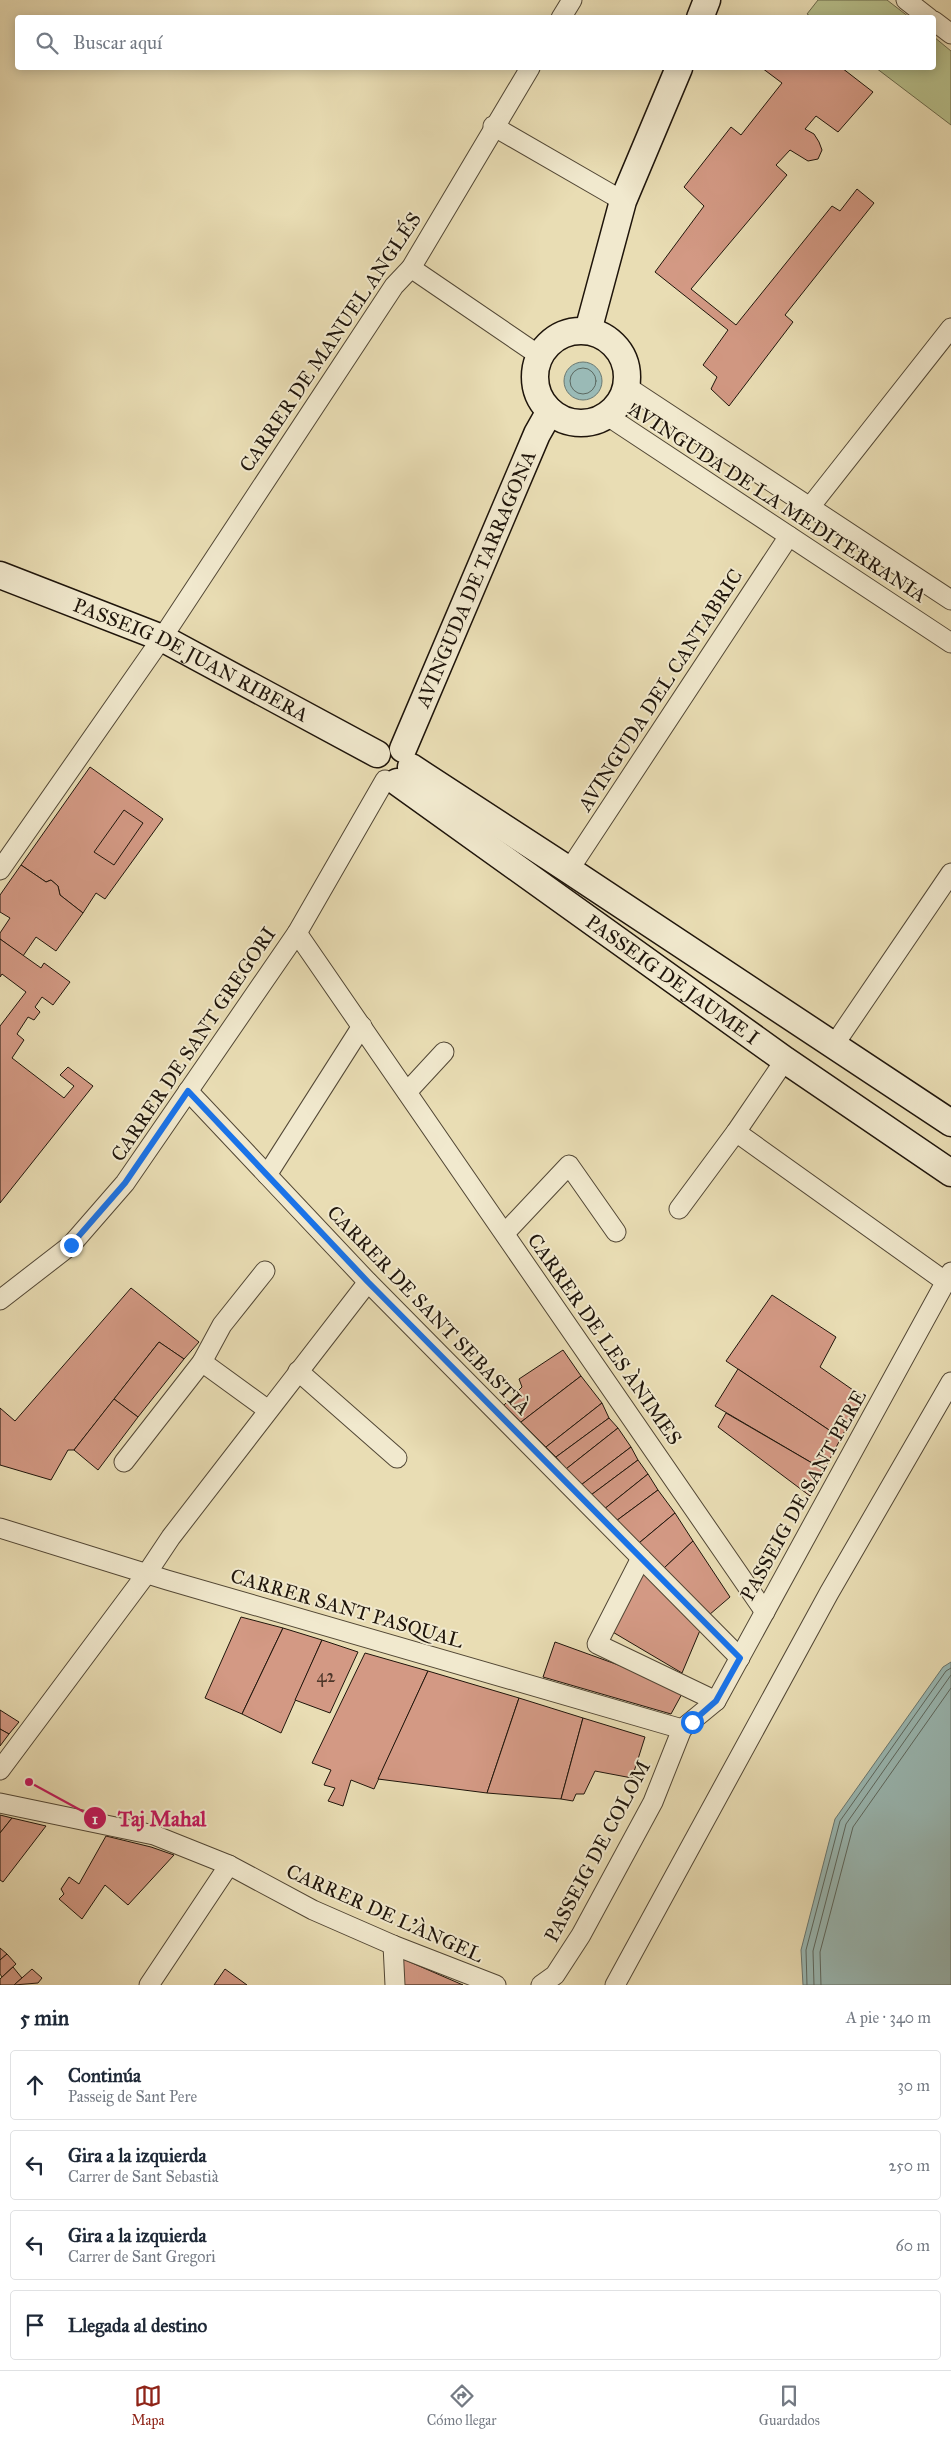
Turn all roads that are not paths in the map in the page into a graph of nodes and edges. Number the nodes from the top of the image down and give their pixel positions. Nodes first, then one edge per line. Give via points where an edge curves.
1 (572, 0) edge
2 (707, 0) edge
3 (906, 0) edge
4 (563, 15) edge
5 (701, 15) edge
6 (925, 15) edge
7 (936, 23) edge
8 (951, 34) edge
9 (529, 70) edge
10 (678, 70) edge
11 (493, 126) junction
12 (623, 201) junction
13 (411, 268) junction
14 (951, 328) edge
15 (588, 331) junction
16 (540, 356) junction
17 (626, 386) junction
18 (550, 411) junction
19 (606, 415) junction
20 (810, 507) junction
21 (789, 536) junction
22 (0, 575) edge
23 (951, 600) edge
24 (162, 638) junction
25 (951, 643) edge
26 (399, 769) junction
27 (0, 870) edge
28 (569, 870) junction
29 (951, 873) edge
30 (297, 933) junction
31 (362, 1026) junction
32 (834, 1045) junction
33 (444, 1052) dead end
34 (785, 1060) junction
35 (188, 1091) junction
36 (407, 1092) junction
37 (951, 1124) edge
38 (736, 1132) junction
39 (951, 1173) edge
40 (267, 1175) junction
41 (680, 1209) dead end
42 (616, 1232) dead end
43 (505, 1233) junction
44 (265, 1271) dead end
45 (948, 1277) edge
46 (368, 1282) junction
47 (0, 1300) edge
48 (202, 1362) junction
49 (298, 1371) junction
50 (951, 1382) edge
51 (268, 1410) junction
52 (397, 1458) dead end
53 (124, 1462) dead end
54 (0, 1528) edge
55 (641, 1558) junction
56 (147, 1573) junction
57 (765, 1612) junction
58 (740, 1658) junction
59 (716, 1701) junction
60 (682, 1729) junction
61 (0, 1770) edge
62 (0, 1803) edge
63 (229, 1865) junction
64 (393, 1945) junction
65 (149, 1985) edge
66 (395, 1985) edge
67 (496, 1985) edge
68 (540, 1985) edge
69 (615, 1985) edge

1 - 4 street
2 - 5 street
3 - 6 street
7 - 8 street
9 - 11 street, CARRER DE MANUEL ANGLÉS
10 - 12 street
11 - 12 street
11 - 13 street, CARRER DE MANUEL ANGLÉS
12 - 15 street
13 - 16 street
13 - 24 street, CARRER DE MANUEL ANGLÉS via 389,294
14 - 20 street
15 - 16 street via 573,331 560,336 548,344
15 - 17 street via 608,340 623,357 627,371
16 - 18 street via 536,385
17 - 19 street via 622,397
17 - 20 street, AVINGUDA DE LA MEDITERRANIA
18 - 19 street via 572,422 596,420
18 - 26 street, AVINGUDA DE TARRAGONA via 537,434
19 - 21 street, AVINGUDA DE LA MEDITERRANIA
20 - 23 street, AVINGUDA DE LA MEDITERRANIA
21 - 25 street, AVINGUDA DE LA MEDITERRANIA
21 - 28 street, AVINGUDA DEL CANTABRIC
22 - 24 street, PASSEIG DE JUAN RIBERA
24 - 26 street, PASSEIG DE JUAN RIBERA via 377,754 393,745
24 - 27 street, CARRER DE MANUEL ANGLÉS
26 - 28 street, PASSEIG DE JAUME I
26 - 30 street, CARRER DE SANT GREGORI
26 - 34 street, PASSEIG DE JAUME I
28 - 32 street, PASSEIG DE JAUME I
29 - 32 street
30 - 31 street, CARRER DE LES ÀNIMES
30 - 35 street, CARRER DE SANT GREGORI
31 - 36 street, CARRER DE LES ÀNIMES
31 - 40 street
32 - 37 street, PASSEIG DE JAUME I
33 - 36 street
34 - 38 street
34 - 39 street, PASSEIG DE JAUME I
35 - 40 street, CARRER DE SANT SEBASTIÀ
35 - 47 street, CARRER DE SANT GREGORI via 125,1183 71,1245
36 - 43 street, CARRER DE LES ÀNIMES
38 - 41 street
38 - 45 street
40 - 46 street, CARRER DE SANT SEBASTIÀ
42 - 43 street, CARRER DE LES ÀNIMES via 568,1165
43 - 57 street, CARRER DE LES ÀNIMES
44 - 48 street via 222,1325
45 - 57 street, PASSEIG DE SANT PERE
46 - 49 street
46 - 55 street, CARRER DE SANT SEBASTIÀ
48 - 51 street
48 - 53 street
49 - 51 street
49 - 52 street
50 - 69 street via 829,1593
51 - 56 street
54 - 56 street, CARRER SANT PASQUAL
55 - 58 street, CARRER DE SANT SEBASTIÀ
55 - 59 street via 597,1644
56 - 60 street, CARRER SANT PASQUAL
56 - 61 street
57 - 58 street, PASSEIG DE SANT PERE
58 - 59 street, PASSEIG DE SANT PERE
59 - 60 street, PASSEIG DE SANT PERE
60 - 68 street, PASSEIG DE COLOM via 653,1802 581,1935 555,1975
62 - 63 street, CARRER DE L'ÀNGEL via 154,1835
63 - 64 street, CARRER DE L'ÀNGEL via 313,1910
63 - 65 street
64 - 66 street
64 - 67 street, CARRER DE L'ÀNGEL

